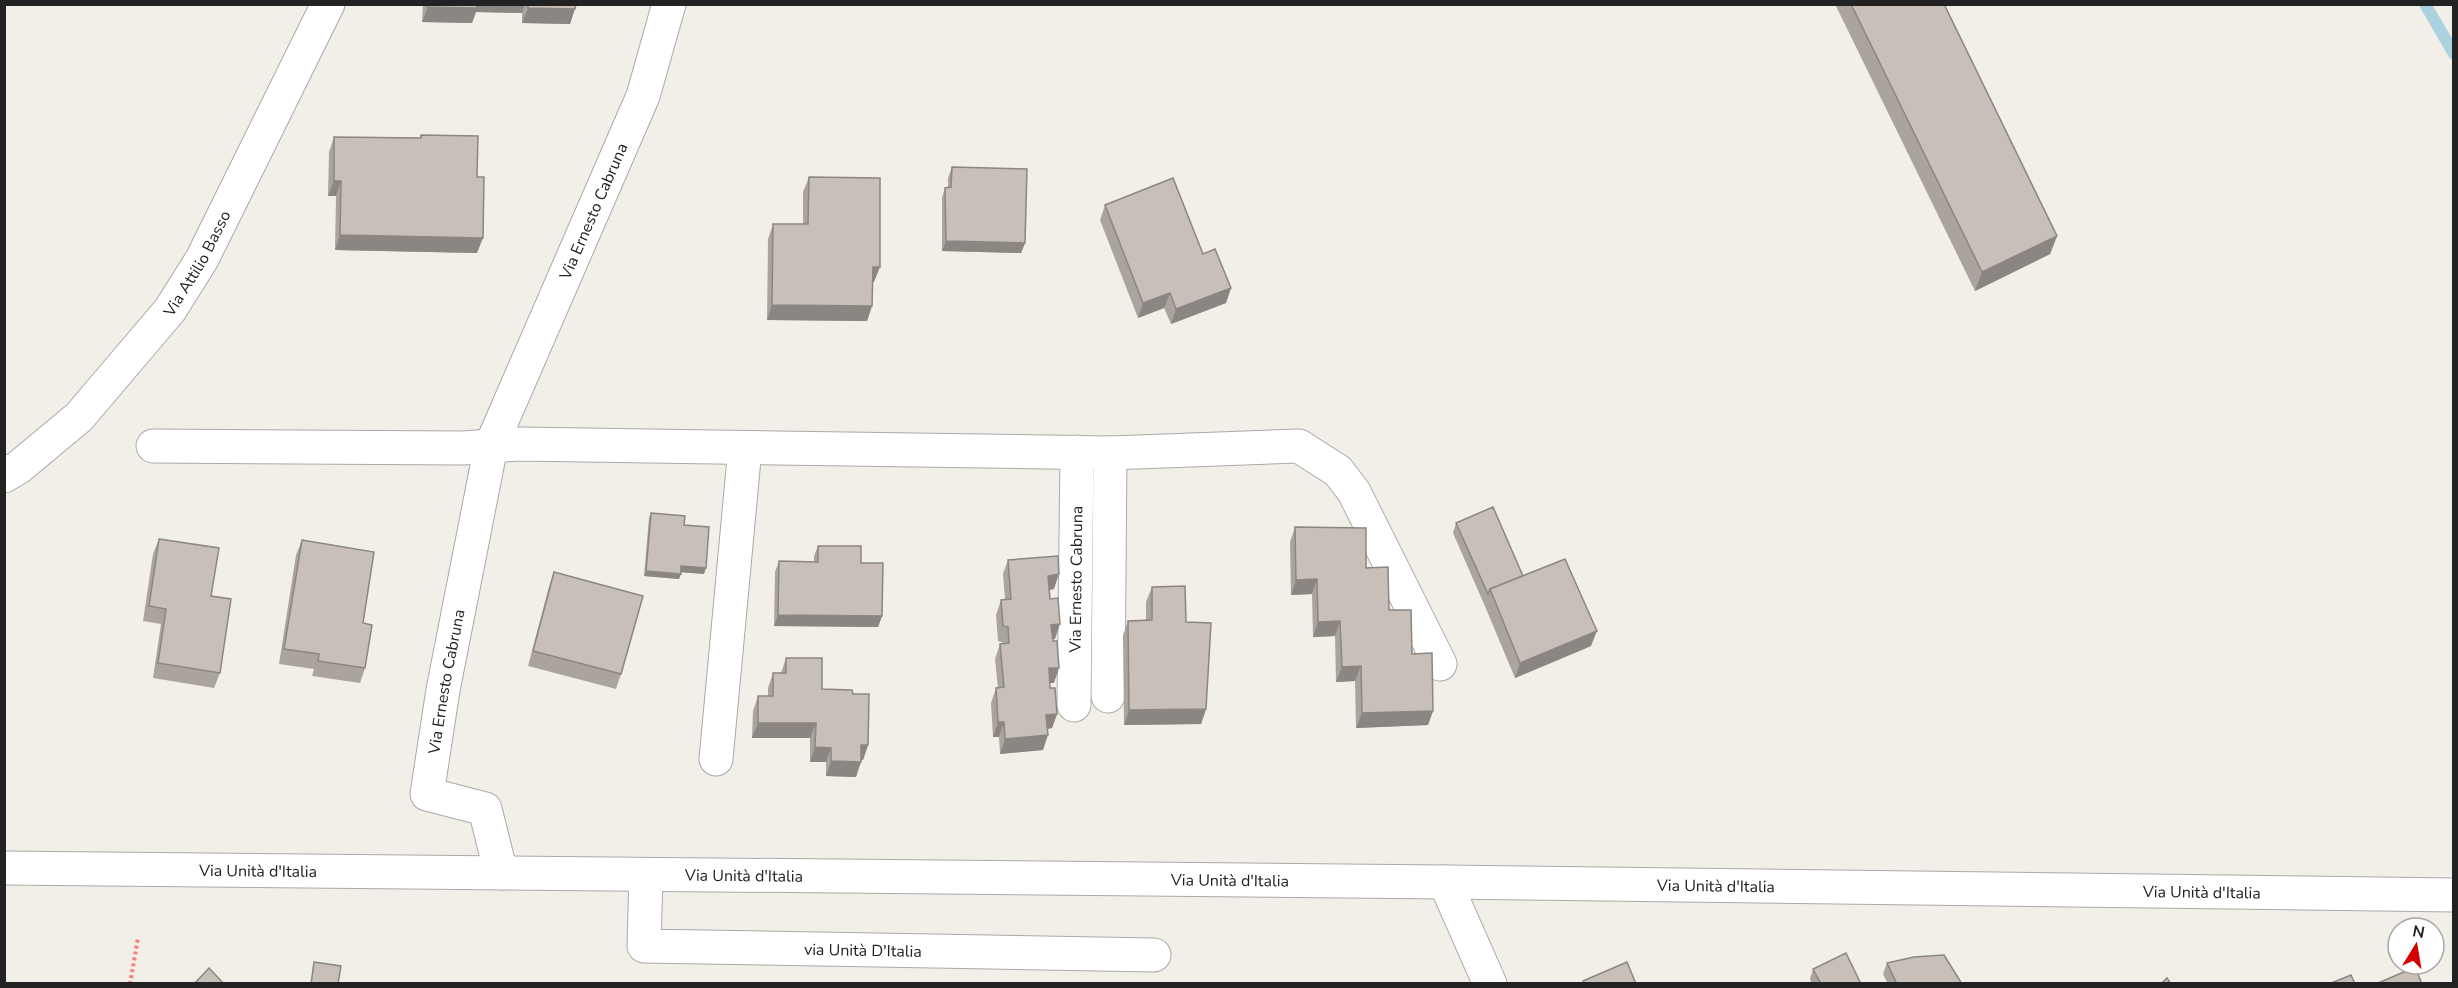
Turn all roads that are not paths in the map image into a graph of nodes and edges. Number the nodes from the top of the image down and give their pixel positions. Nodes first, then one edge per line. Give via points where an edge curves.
1 (328, 4) edge
2 (669, 4) edge
3 (153, 446) dead end
4 (491, 446) junction
5 (745, 448) junction
6 (1077, 452) junction
7 (1110, 453) junction
8 (4, 476) edge
9 (1440, 664) dead end
10 (1107, 696) dead end
11 (1074, 705) dead end
12 (716, 759) dead end
13 (4, 868) edge
14 (501, 873) junction
15 (646, 875) junction
16 (1444, 882) junction
17 (2454, 895) edge
18 (1154, 955) dead end
19 (1490, 984) edge

1 - 8 street, Via Attilio Basso via 202,259 170,310 79,417
2 - 4 street, Via Ernesto Cabruna via 643,96
3 - 4 street
4 - 5 street
4 - 14 street, Via Ernesto Cabruna via 443,690 427,794 485,809
5 - 6 street
5 - 12 street
6 - 7 street
6 - 11 street, Via Ernesto Cabruna
7 - 9 street via 1299,446 1338,471 1354,492
7 - 10 street
13 - 14 street, Via Unità d'Italia
14 - 15 street, Via Unità d'Italia
15 - 16 street, Via Unità d'Italia
15 - 18 street, via Unità D'Italia via 644,946
16 - 17 street, Via Unità d'Italia
16 - 19 street

